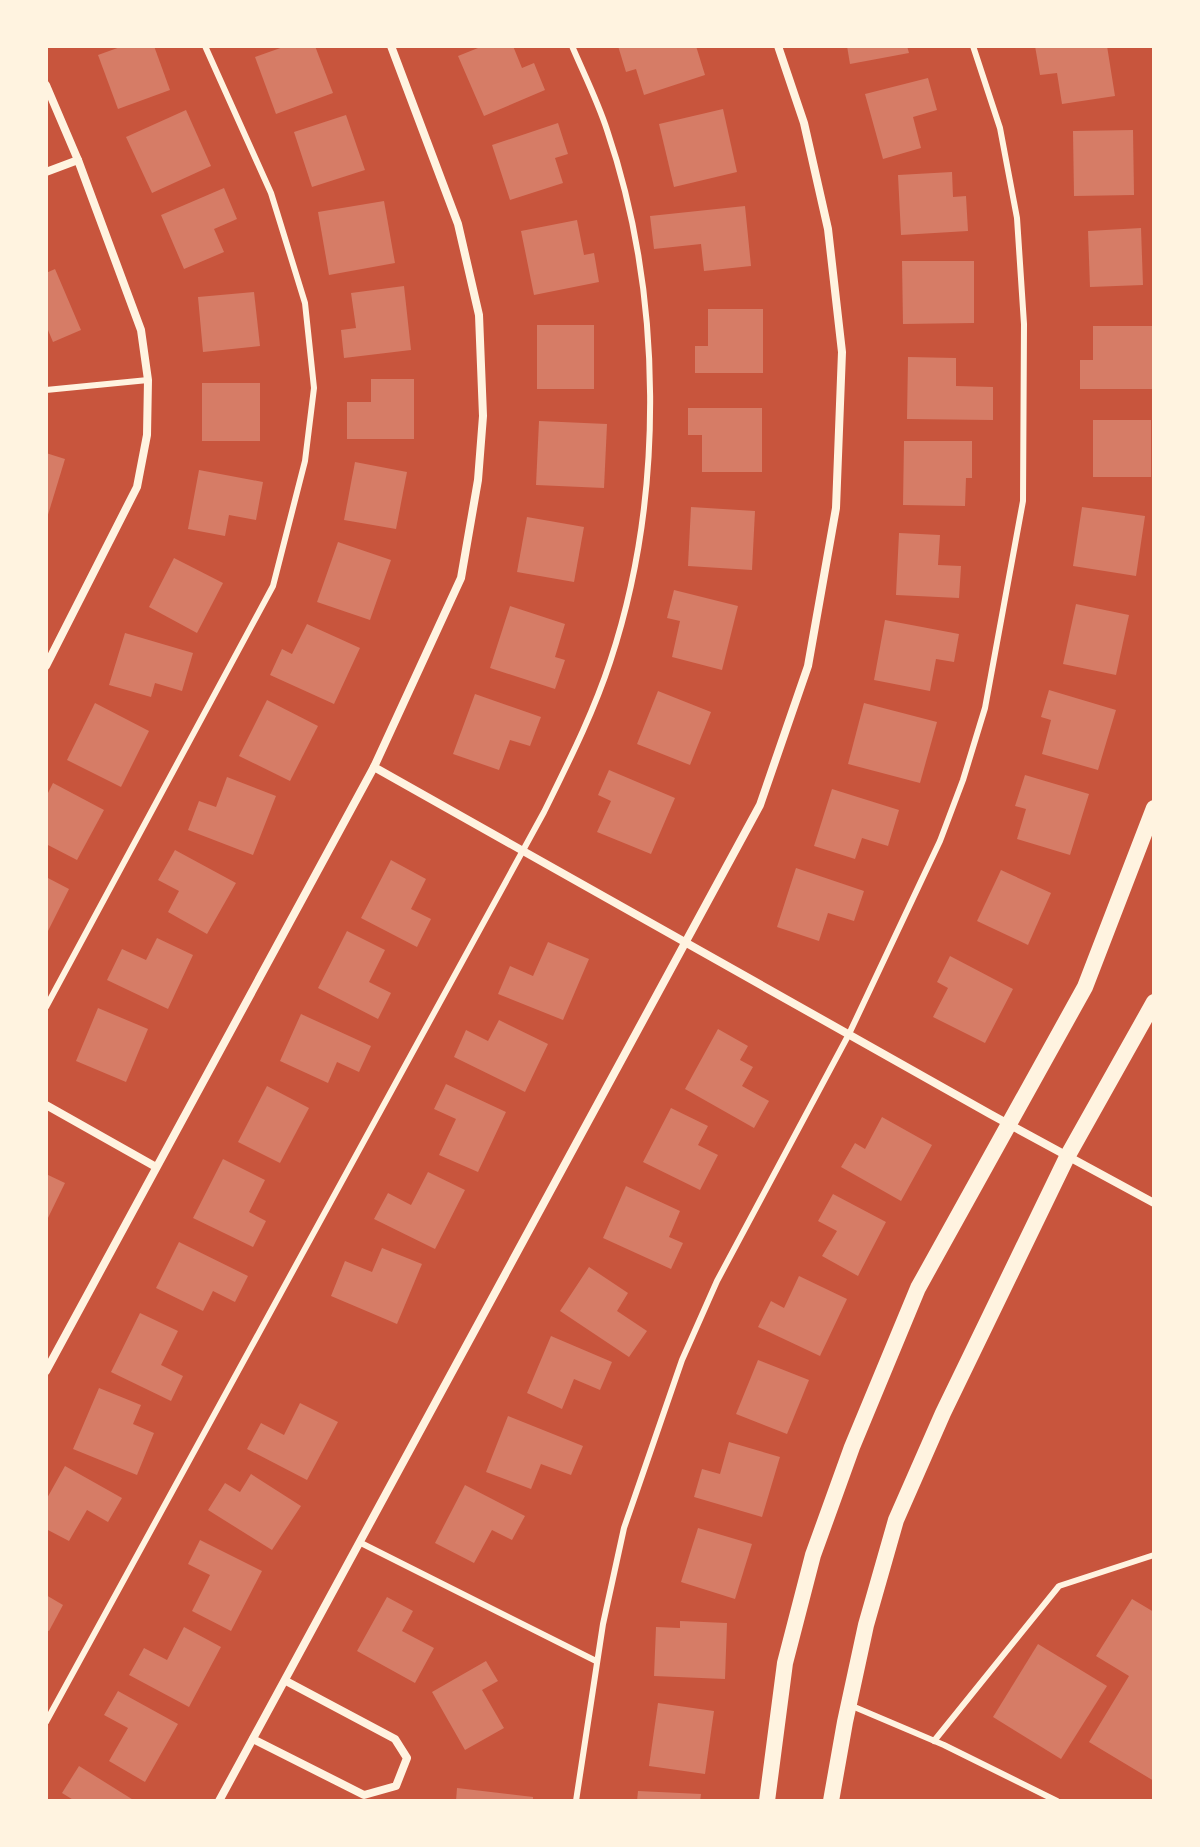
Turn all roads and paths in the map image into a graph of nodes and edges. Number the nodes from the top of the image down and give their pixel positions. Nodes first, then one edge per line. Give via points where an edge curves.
1 (205, 46) edge
2 (391, 46) edge
3 (572, 46) edge
4 (778, 46) edge
5 (973, 46) edge
6 (46, 85) edge
7 (78, 160) junction
8 (46, 172) edge
9 (148, 380) junction
10 (46, 390) edge
11 (46, 666) edge
12 (374, 767) junction
13 (1154, 808) edge
14 (523, 850) junction
15 (687, 942) junction
16 (1154, 1002) edge
17 (46, 1007) edge
18 (849, 1034) junction
19 (46, 1105) edge
20 (1008, 1124) junction
21 (1067, 1157) junction
22 (156, 1167) junction
23 (1154, 1203) edge
24 (46, 1371) edge
25 (361, 1543) junction
26 (1154, 1555) edge
27 (596, 1661) junction
28 (286, 1681) junction
29 (848, 1705) junction
30 (46, 1722) edge
31 (253, 1739) junction
32 (934, 1741) junction
33 (219, 1801) edge
34 (576, 1801) edge
35 (767, 1801) edge
36 (831, 1801) edge
37 (1057, 1801) edge

1 - 17 lane via 271,193 305,303 314,388 305,461 273,586
2 - 12 street via 458,224 479,315 483,416 461,578
3 - 14 lane via 607,129 640,263 650,363 650,437 629,594 610,662 579,741
4 - 15 street via 804,123 828,229 842,352 836,508 808,666 760,805
5 - 18 lane via 1000,128 1017,218 1024,324 1023,501 985,708 963,780
6 - 7 street
7 - 8 street
7 - 9 street via 141,330
9 - 10 lane
9 - 11 street via 147,435 137,487
12 - 14 street
12 - 22 street
13 - 20 main road via 1085,987
14 - 15 street
14 - 30 lane
15 - 18 street
15 - 25 street
16 - 21 main road
18 - 20 street
18 - 27 lane via 717,1281 682,1360 624,1528
19 - 22 street
20 - 21 street
20 - 35 main road via 918,1288 813,1555 785,1663
21 - 23 street
21 - 29 main road via 896,1520
22 - 24 street
25 - 27 lane
25 - 28 street
26 - 32 lane via 1059,1586
27 - 34 lane
28 - 31 street
28 - 31 street via 395,1739 407,1758 396,1786 364,1795
29 - 32 lane
29 - 36 main road
31 - 33 street
32 - 37 lane

